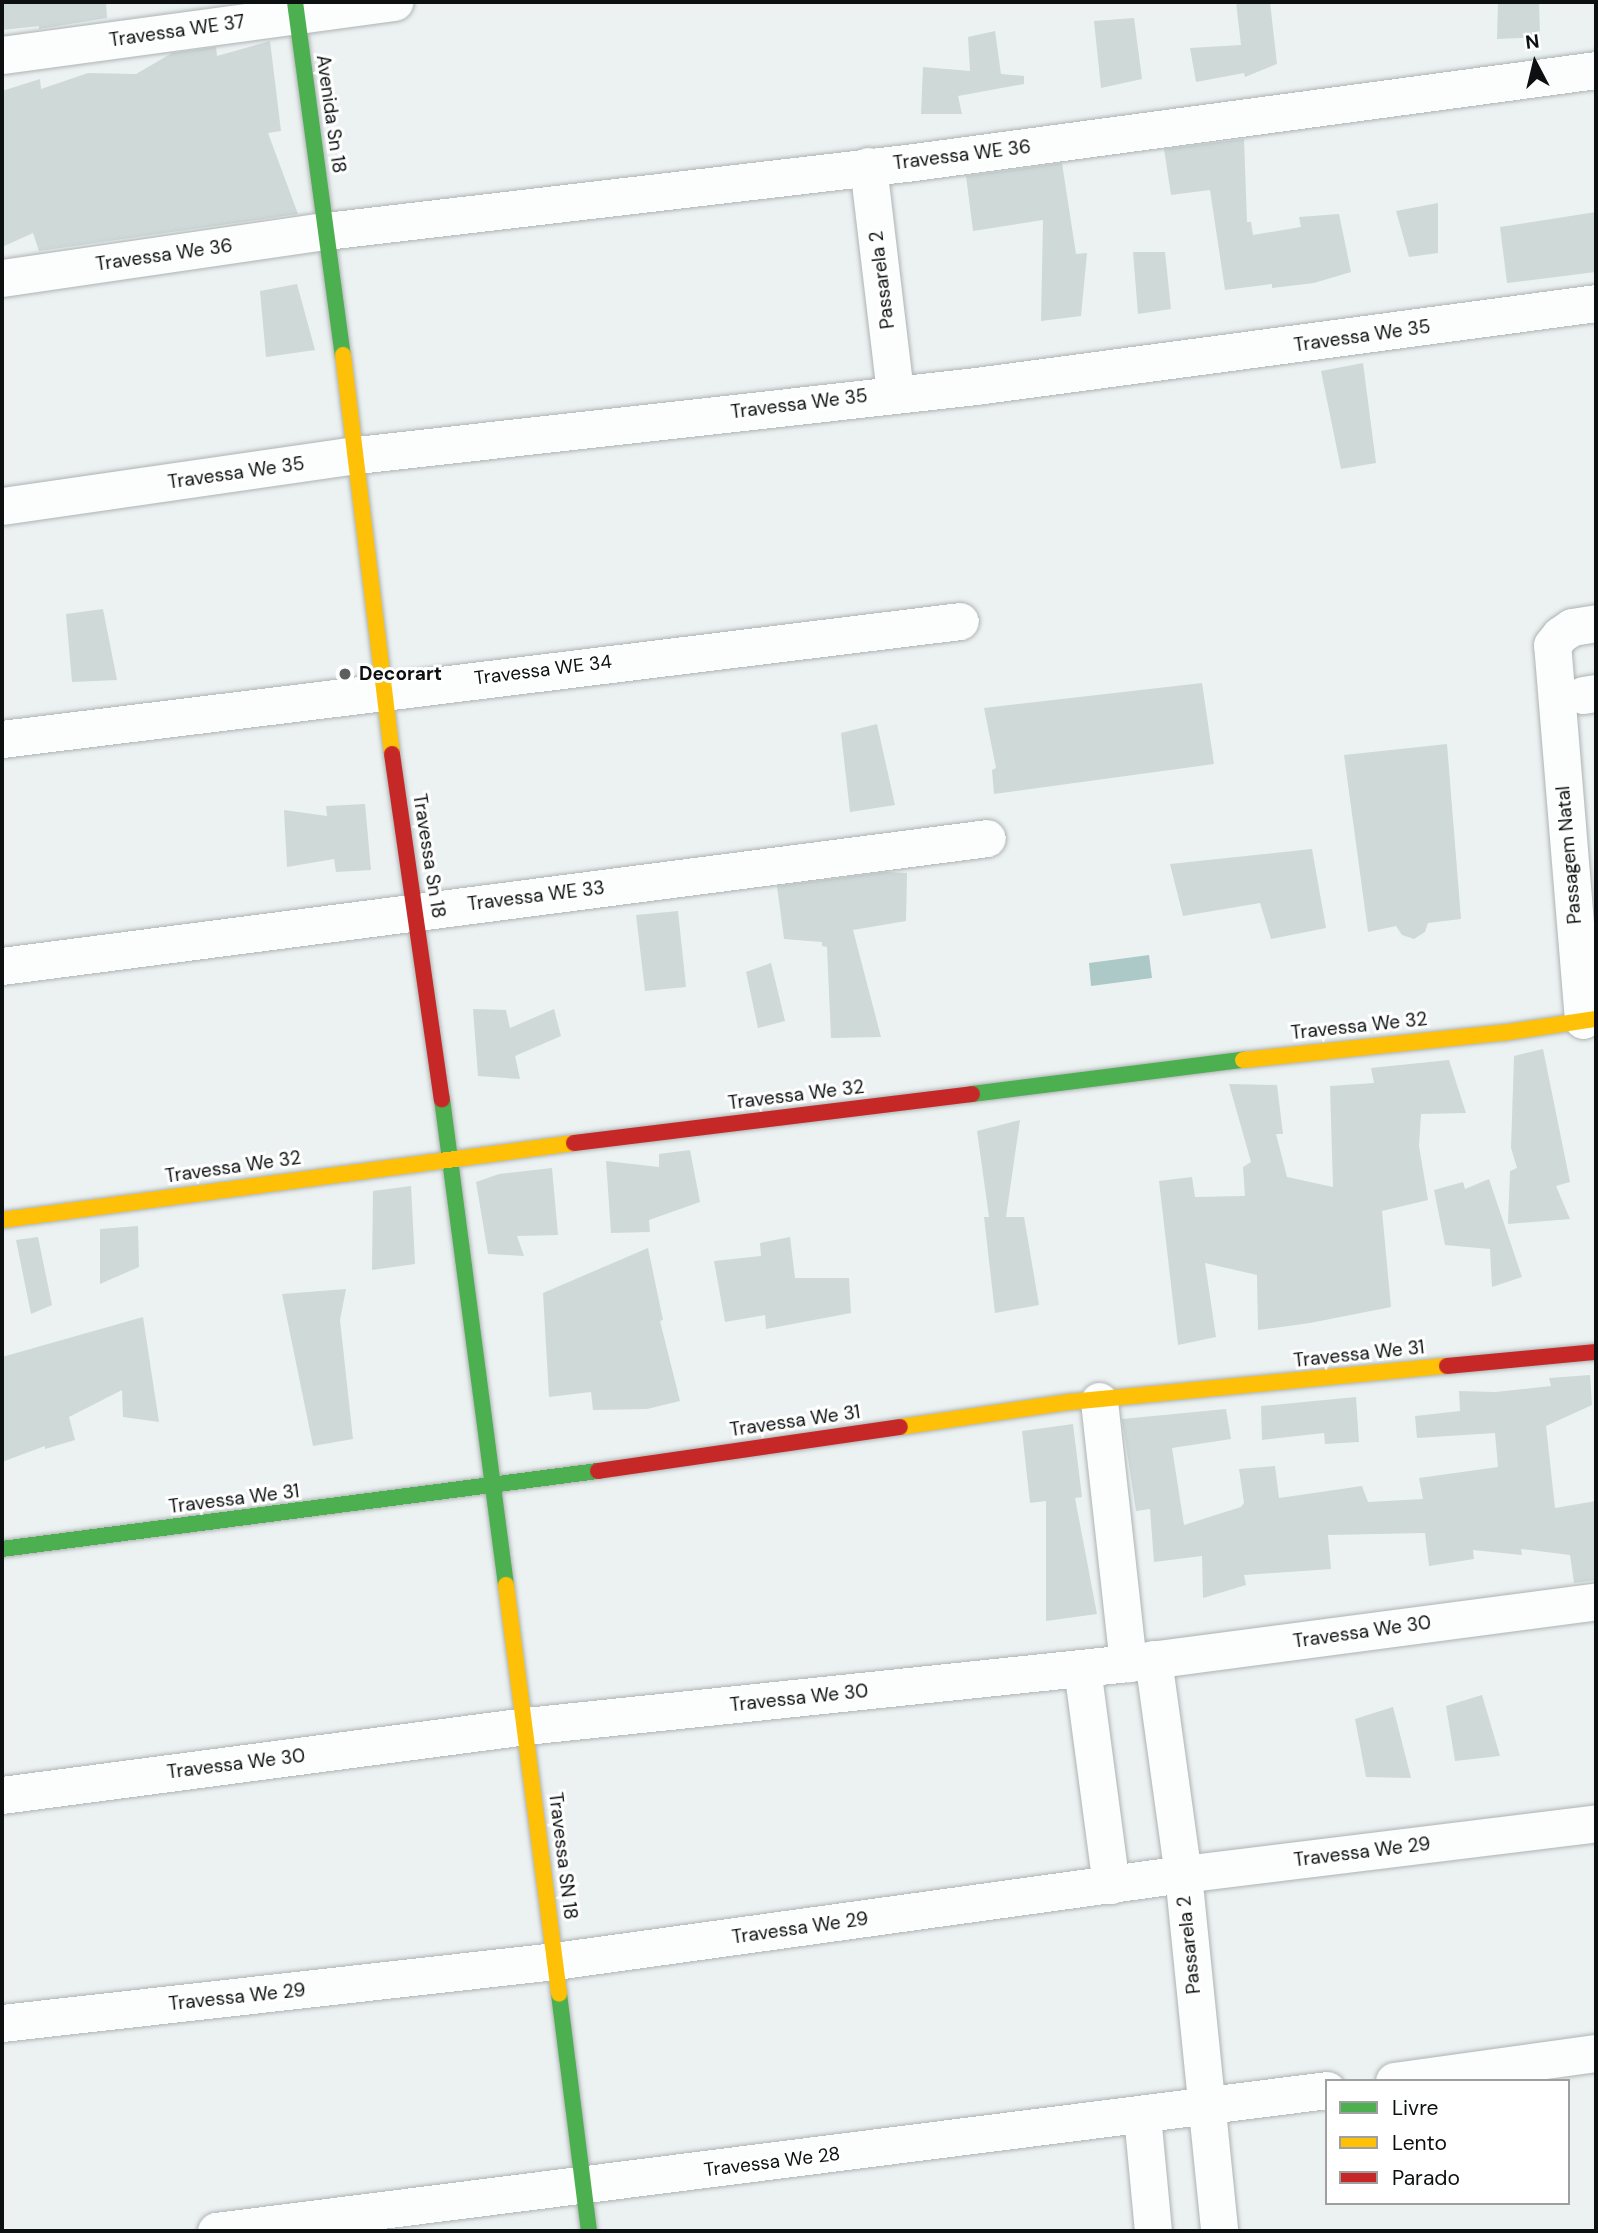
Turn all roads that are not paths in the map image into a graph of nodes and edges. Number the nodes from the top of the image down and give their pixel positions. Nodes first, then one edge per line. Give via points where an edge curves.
1 (394, 2) edge
2 (296, 8) edge
3 (2, 55) edge
4 (1596, 70) edge
5 (868, 166) junction
6 (326, 231) junction
7 (2, 278) edge
8 (1596, 303) edge
9 (895, 393) junction
10 (357, 456) junction
11 (2, 506) edge
12 (960, 621) dead end
13 (1596, 623) edge
14 (383, 689) junction
15 (1578, 693) edge
16 (2, 738) edge
17 (986, 838) dead end
18 (417, 911) junction
19 (2, 966) edge
20 (1590, 1019) edge
21 (451, 1158) junction
22 (2, 1220) edge
23 (1596, 1352) edge
24 (1099, 1401) junction
25 (491, 1487) junction
26 (2, 1549) edge
27 (1596, 1601) edge
28 (1140, 1661) junction
29 (1082, 1668) junction
30 (526, 1726) junction
31 (2, 1795) edge
32 (1596, 1823) edge
33 (1183, 1874) junction
34 (1111, 1885) junction
35 (555, 1961) junction
36 (2, 2023) edge
37 (1596, 2053) edge
38 (1408, 2079) edge
39 (1325, 2090) edge
40 (1205, 2107) junction
41 (1142, 2115) junction
42 (583, 2186) junction
43 (216, 2231) edge
44 (589, 2231) edge
45 (1153, 2231) edge
46 (1219, 2231) edge

1 - 2 street, Travessa WE 37
2 - 3 street, Travessa WE 37
2 - 6 street, Avenida Sn 18
4 - 5 street, Travessa WE 36
5 - 6 street, Travessa WE 36
5 - 9 street, Passarela 2
6 - 7 street, Travessa We 36
6 - 10 street, Travessa Sn 18
8 - 9 street, Travessa We 35
9 - 10 street, Travessa We 35
10 - 11 street, Travessa We 35
10 - 14 street, Travessa Sn 18
12 - 14 street, Travessa WE 34
13 - 15 street, Passagem Natal via 1572,627 1552,645
14 - 16 street, Travessa WE 34
14 - 18 street, Travessa Sn 18
15 - 20 street, Passagem Natal
17 - 18 street, Travessa WE 33
18 - 19 street, Travessa WE 33
18 - 21 street, Travessa Sn 18
20 - 21 street, Travessa We 32
21 - 22 street, Travessa We 32
21 - 25 street, Travessa Sn 18
23 - 24 street, Travessa We 31
24 - 25 street, Travessa We 31
24 - 28 street, Passarela 2
25 - 26 street, Travessa We 31
25 - 30 street, Travessa SN 18
27 - 28 street, Travessa We 30
28 - 29 street, Travessa We 30
28 - 33 street, Passarela 2
29 - 30 street, Travessa We 30
29 - 34 street
30 - 31 street, Travessa We 30
30 - 35 street, Travessa SN 18
32 - 33 street, Travessa We 29
33 - 34 street, Travessa We 29
33 - 40 street, Passarela 2
34 - 35 street, Travessa We 29
35 - 36 street, Travessa We 29
35 - 42 street, Travessa SN 18
37 - 38 street
39 - 40 street, Travessa We 28
40 - 41 street, Travessa We 28
40 - 46 street, Passarela 2
41 - 42 street, Travessa We 28
41 - 45 street
42 - 43 street, Travessa We 28
42 - 44 street, Travessa SN 18

